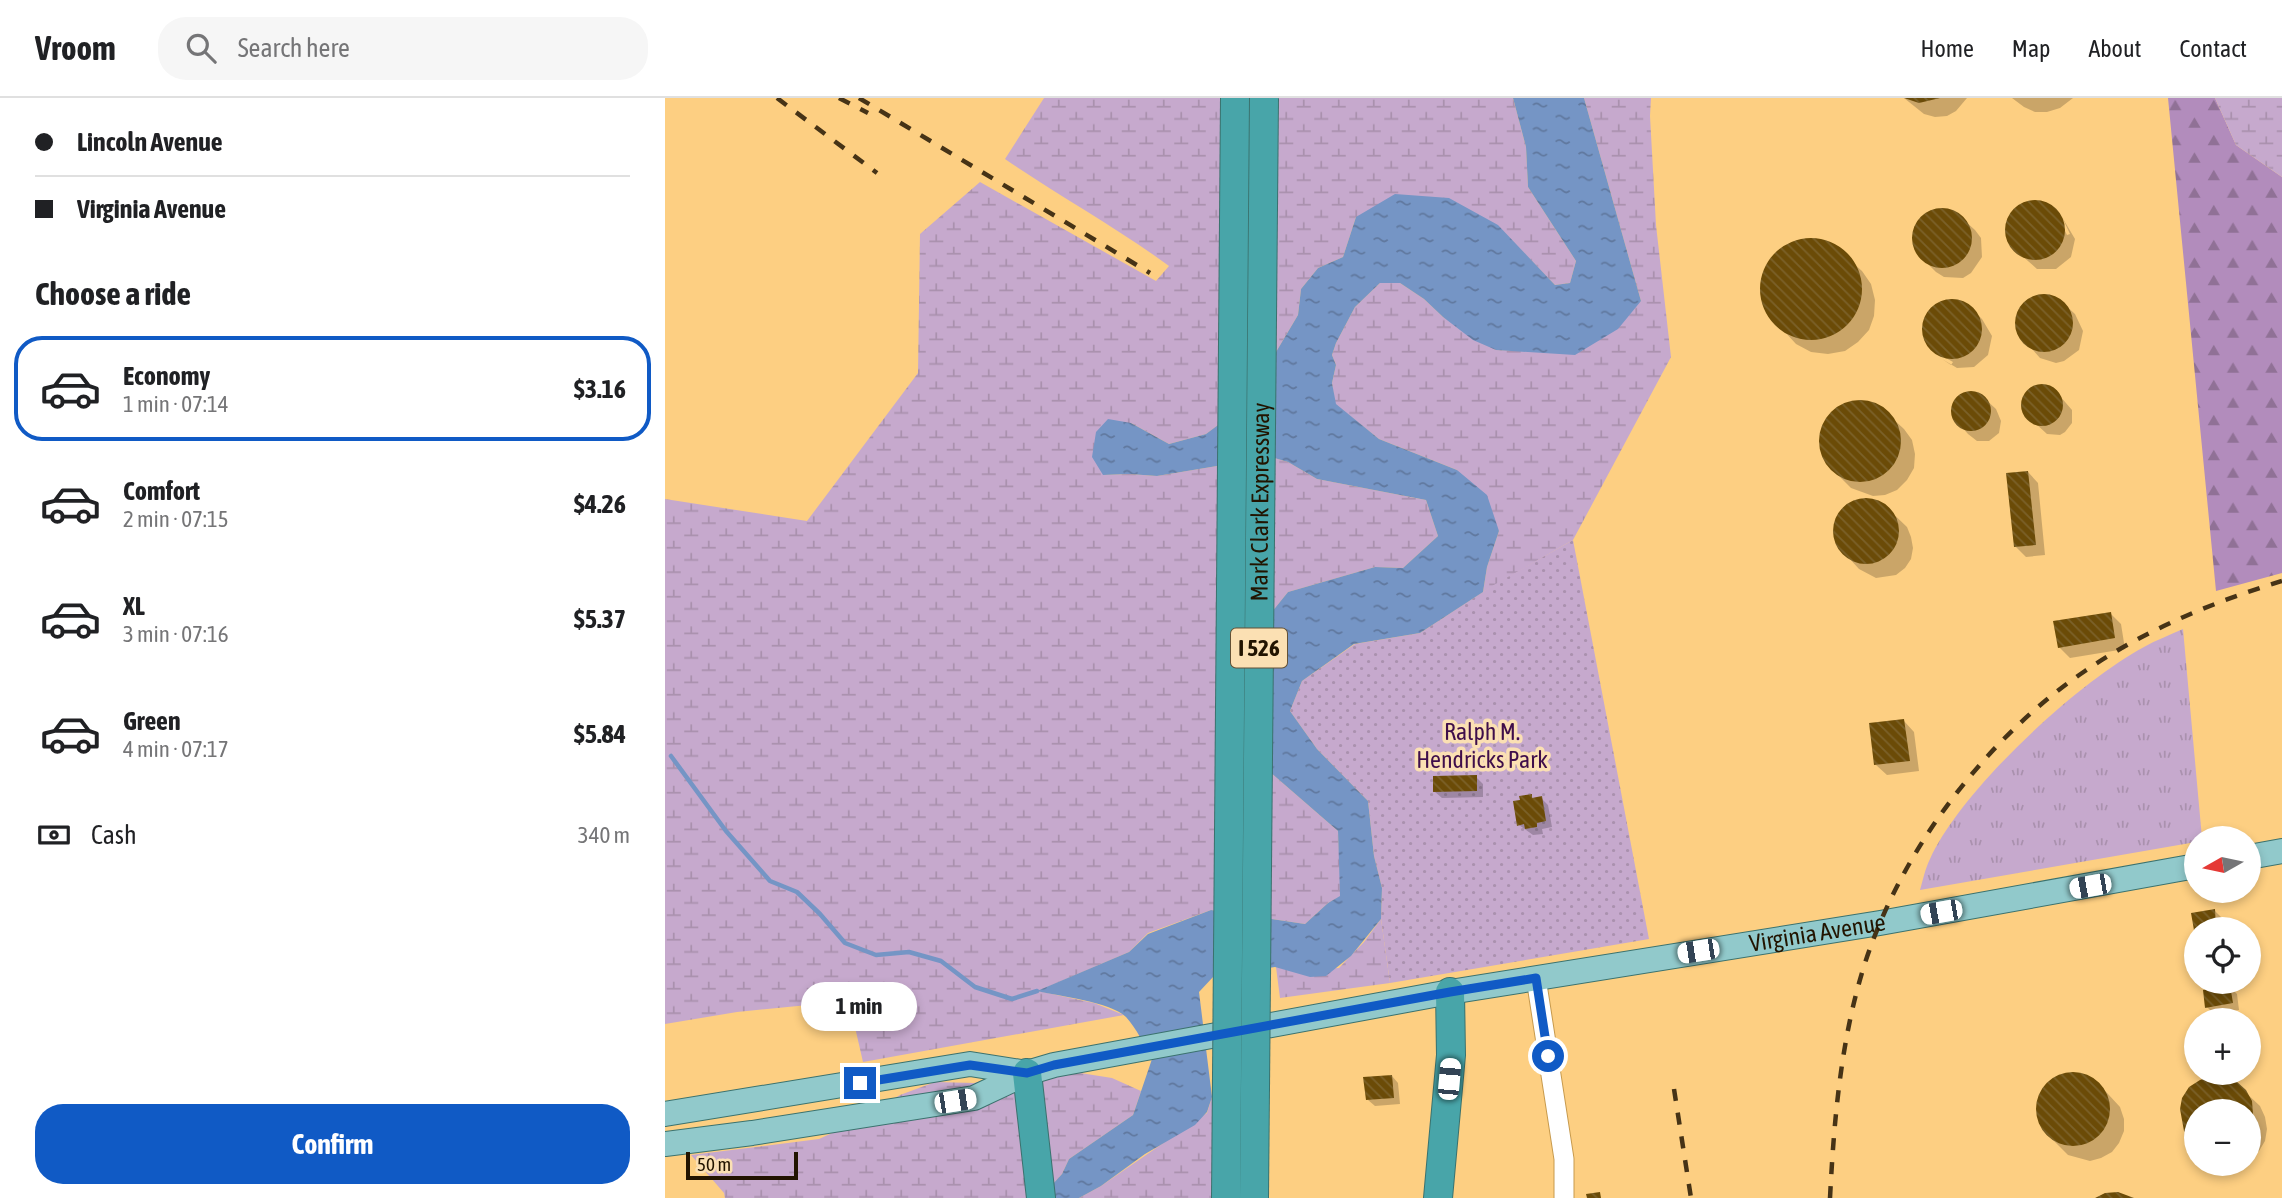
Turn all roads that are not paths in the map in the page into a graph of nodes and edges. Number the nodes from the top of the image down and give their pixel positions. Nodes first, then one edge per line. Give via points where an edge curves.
1 (1235, 98) edge
2 (1264, 98) edge
3 (2282, 851) edge
4 (2261, 855) edge
5 (2184, 868) edge
6 (1536, 978) junction
7 (1450, 992) junction
8 (1027, 1073) junction
9 (778, 1096) junction
10 (665, 1114) edge
11 (784, 1128) junction
12 (665, 1144) edge
13 (1041, 1198) edge
14 (1226, 1198) edge
15 (1254, 1198) edge
16 (1438, 1198) edge
17 (1564, 1198) edge

1 - 14 highway, Mark Clark Expressway / I 526, bridge
2 - 15 highway, Mark Clark Expressway / I 526, bridge
3 - 4 main road
5 - 6 main road, Virginia Avenue
6 - 7 main road, Virginia Avenue
6 - 17 street via 1564,1159
7 - 8 main road, Virginia Avenue, bridge
7 - 16 highway via 1451,1055
8 - 9 main road, Virginia Avenue via 970,1065
8 - 11 main road, Virginia Avenue via 974,1098
8 - 13 highway
9 - 10 main road, Virginia Avenue
9 - 11 main road
11 - 12 main road, Virginia Avenue

